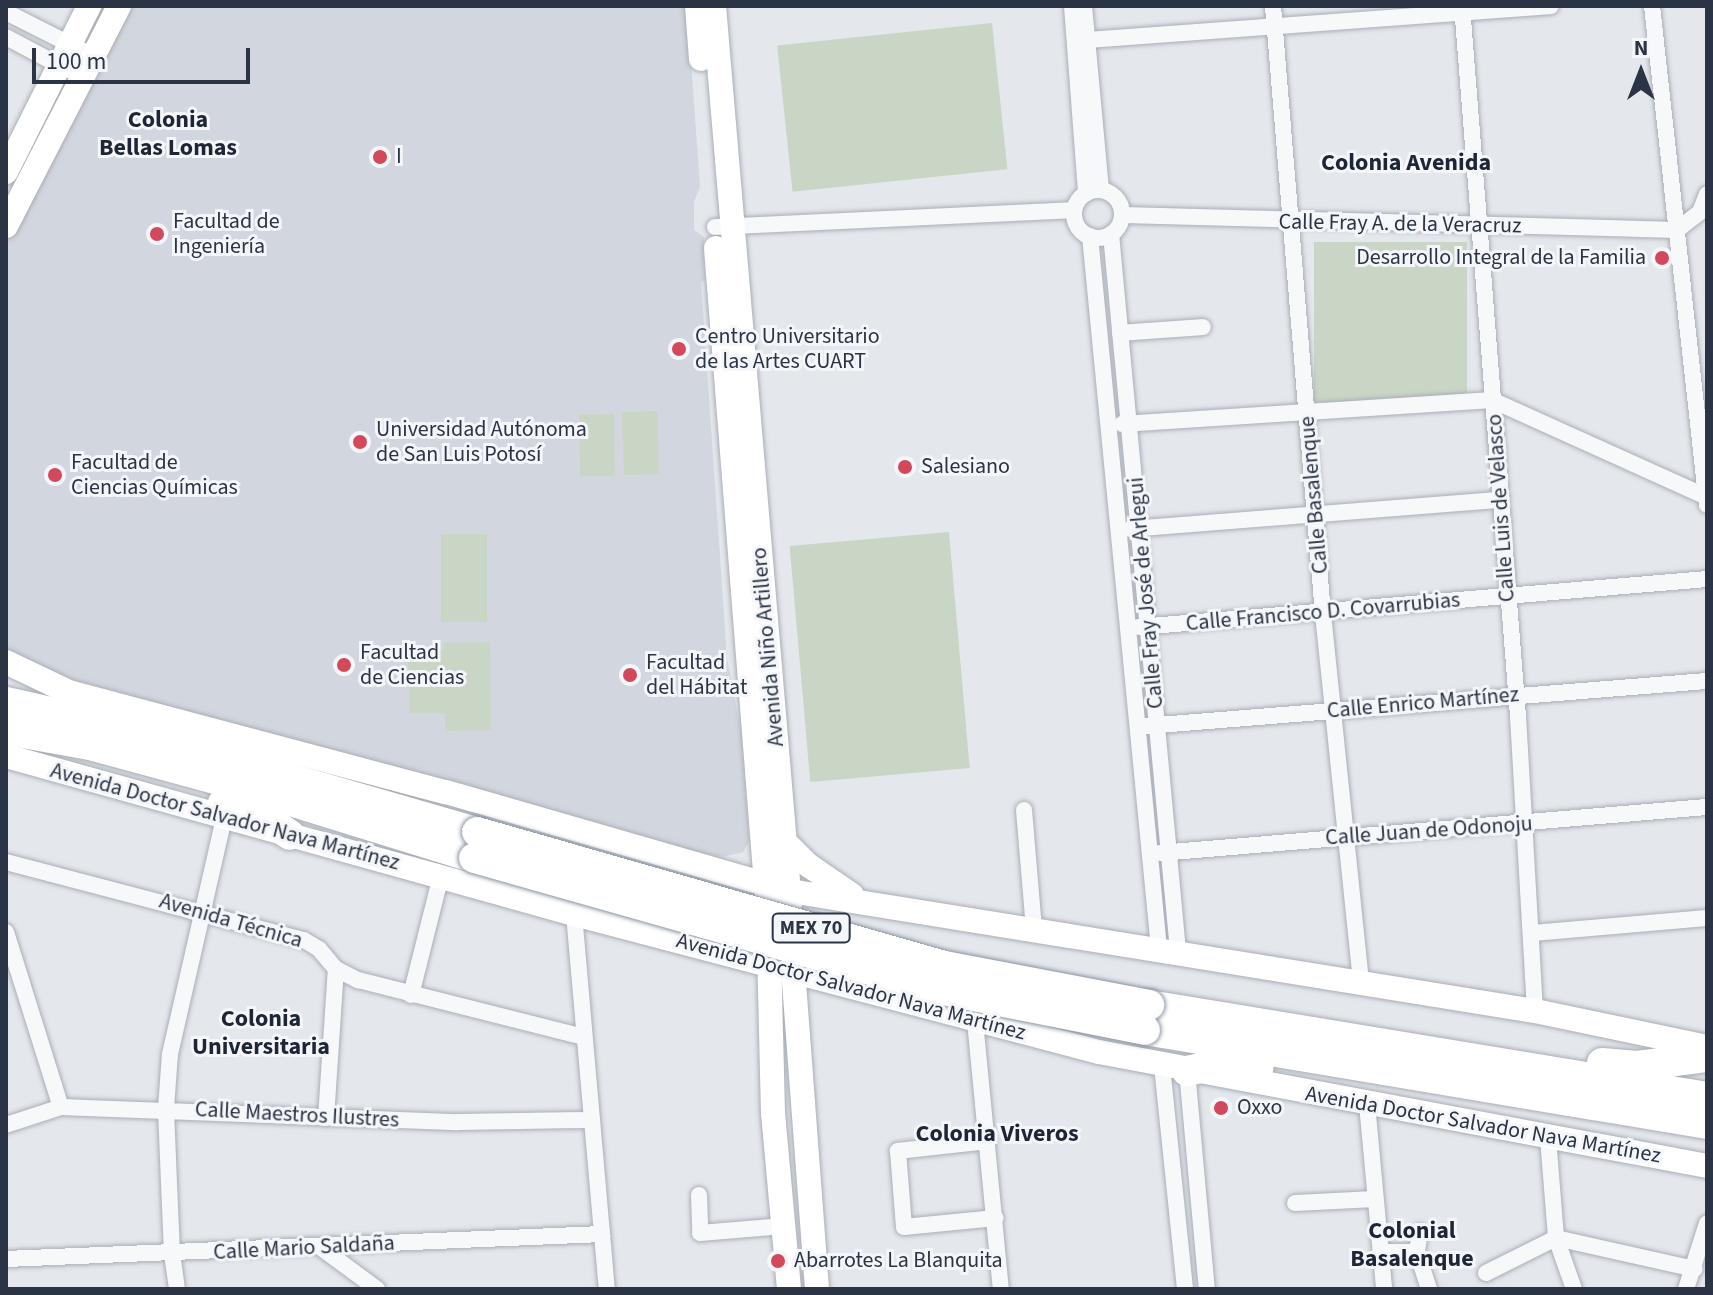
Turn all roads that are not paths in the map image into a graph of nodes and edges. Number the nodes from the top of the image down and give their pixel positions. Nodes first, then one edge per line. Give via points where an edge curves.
1 (89, 6) edge
2 (119, 6) edge
3 (697, 6) edge
4 (714, 6) edge
5 (1072, 6) edge
6 (1084, 6) edge
7 (1273, 6) edge
8 (1551, 6) edge
9 (1652, 6) edge
10 (1462, 9) edge
11 (6, 12) edge
12 (1275, 25) junction
13 (6, 37) edge
14 (1081, 41) junction
15 (76, 61) junction
16 (6, 172) edge
17 (1093, 191) junction
18 (1707, 194) edge
19 (1074, 210) junction
20 (1123, 215) junction
21 (1291, 222) junction
22 (6, 226) edge
23 (723, 226) junction
24 (1478, 227) junction
25 (1677, 230) junction
26 (1111, 234) junction
27 (1090, 236) junction
28 (1203, 327) dead end
29 (1120, 333) junction
30 (1492, 400) junction
31 (1306, 412) junction
32 (1131, 424) junction
33 (1111, 425) junction
34 (1707, 497) edge
35 (1499, 500) junction
36 (1707, 507) edge
37 (1316, 513) junction
38 (1139, 528) junction
39 (1120, 530) junction
40 (1707, 579) edge
41 (1508, 596) junction
42 (1323, 614) junction
43 (1148, 627) junction
44 (1130, 628) junction
45 (6, 662) edge
46 (1707, 681) edge
47 (6, 688) edge
48 (1516, 696) junction
49 (6, 702) edge
50 (1334, 711) junction
51 (26, 723) edge
52 (1157, 725) junction
53 (1139, 726) junction
54 (6, 756) edge
55 (1707, 807) edge
56 (1024, 810) dead end
57 (224, 819) junction
58 (1524, 824) junction
59 (290, 835) junction
60 (1346, 837) junction
61 (774, 841) junction
62 (1170, 852) junction
63 (1151, 853) junction
64 (6, 862) edge
65 (696, 865) junction
66 (725, 873) junction
67 (441, 876) junction
68 (778, 888) junction
69 (860, 902) junction
70 (202, 911) junction
71 (574, 914) junction
72 (1707, 918) edge
73 (1034, 928) junction
74 (6, 932) edge
75 (1532, 933) junction
76 (699, 946) junction
77 (1168, 950) junction
78 (781, 968) junction
79 (336, 969) junction
80 (1361, 983) junction
81 (844, 987) junction
82 (411, 995) junction
83 (1535, 1011) junction
84 (1147, 1018) junction
85 (975, 1021) junction
86 (584, 1037) junction
87 (1707, 1047) edge
88 (1447, 1053) junction
89 (1707, 1057) edge
90 (1174, 1068) junction
91 (1707, 1097) edge
92 (1367, 1104) junction
93 (61, 1107) junction
94 (166, 1108) junction
95 (1615, 1109) junction
96 (326, 1118) junction
97 (592, 1120) junction
98 (1707, 1124) edge
99 (6, 1125) edge
100 (1548, 1138) junction
101 (988, 1141) junction
102 (1707, 1166) edge
103 (699, 1195) dead end
104 (1375, 1199) junction
105 (1295, 1203) dead end
106 (996, 1218) junction
107 (1707, 1223) edge
108 (784, 1226) junction
109 (1420, 1232) dead end
110 (602, 1234) junction
111 (1556, 1238) junction
112 (320, 1247) junction
113 (1380, 1252) junction
114 (1417, 1252) junction
115 (172, 1254) junction
116 (6, 1259) edge
117 (1695, 1269) junction
118 (1486, 1273) dead end
119 (177, 1289) edge
120 (377, 1289) edge
121 (607, 1289) edge
122 (789, 1289) edge
123 (817, 1289) edge
124 (1001, 1289) edge
125 (1185, 1289) edge
126 (1207, 1289) edge
127 (1384, 1289) edge
128 (1429, 1289) edge
129 (1574, 1289) edge
130 (1686, 1289) edge

1 - 15 main road
2 - 15 main road
3 - 23 main road, Avenida Niño Artillero
4 - 23 main road, Avenida Niño Artillero
5 - 14 street
6 - 14 street
7 - 12 street, Calle Basalenque
8 - 10 street
9 - 25 street
10 - 12 street
10 - 24 street, Calle Luis de Velasco
11 - 15 street
12 - 14 street
12 - 21 street, Calle Basalenque
13 - 15 street
14 - 17 street
15 - 16 main road
15 - 22 main road
17 - 19 street
17 - 20 street via 1119,201
18 - 25 street via 1700,212
19 - 23 street
19 - 27 street via 1077,226
20 - 21 street, Calle Fray A. de la Veracruz
20 - 26 street
21 - 24 street, Calle Fray A. de la Veracruz
21 - 31 street, Calle Basalenque
23 - 61 main road, Avenida Niño Artillero
24 - 25 street, Calle Fray A. de la Veracruz
24 - 30 street, Calle Luis de Velasco
25 - 34 street
26 - 27 street
26 - 29 street, Calle Fray José de Arlegui
27 - 33 street, Calle Fray José de Arlegui
28 - 29 street
29 - 32 street, Calle Fray José de Arlegui
30 - 31 street
30 - 34 street
30 - 35 street, Calle Luis de Velasco
31 - 32 street
31 - 37 street, Calle Basalenque
32 - 33 street
32 - 38 street, Calle Fray José de Arlegui
33 - 39 street, Calle Fray José de Arlegui
34 - 36 street
35 - 37 street
35 - 41 street, Calle Luis de Velasco
37 - 38 street
37 - 42 street, Calle Basalenque
38 - 39 street
38 - 43 street, Calle Fray José de Arlegui
39 - 44 street, Calle Fray José de Arlegui
40 - 41 street, Calle Francisco D. Covarrubias
41 - 42 street, Calle Francisco D. Covarrubias
41 - 48 street, Calle Luis de Velasco
42 - 43 street, Calle Francisco D. Covarrubias
42 - 50 street, Calle Basalenque
43 - 44 street, Calle Francisco D. Covarrubias
43 - 52 street, Calle Fray José de Arlegui
44 - 53 street, Calle Fray José de Arlegui
45 - 65 main road via 69,692
46 - 48 street, Calle Enrico Martínez
47 - 51 highway
48 - 50 street, Calle Enrico Martínez
48 - 58 street, Calle Luis de Velasco
49 - 51 highway, Avenida Doctor Salvador Nava Martínez / MEX 70
50 - 52 street, Calle Enrico Martínez
50 - 60 street, Calle Basalenque
51 - 59 highway via 118,770 259,814
51 - 84 highway, Avenida Doctor Salvador Nava Martínez / MEX 70, bridge via 245,787 476,845 938,989
52 - 53 street, Calle Enrico Martínez
52 - 62 street, Calle Fray José de Arlegui
53 - 63 street, Calle Fray José de Arlegui
54 - 57 main road, Avenida Doctor Salvador Nava Martínez
55 - 58 street, Calle Juan de Odonoju
56 - 73 street
57 - 59 main road, Avenida Doctor Salvador Nava Martínez
57 - 70 street
58 - 60 street, Calle Juan de Odonoju
58 - 75 street, Calle Luis de Velasco
59 - 67 main road, Avenida Doctor Salvador Nava Martínez
60 - 62 street, Calle Juan de Odonoju
60 - 80 street, Calle Basalenque
61 - 66 main road
61 - 68 main road, Avenida Niño Artillero
61 - 69 main road
62 - 63 street, Calle Juan de Odonoju
62 - 77 street, Calle Fray José de Arlegui
63 - 77 street, Calle Fray José de Arlegui
64 - 70 street, Avenida Técnica
65 - 66 main road
65 - 76 main road via 711,886 716,908
66 - 68 main road
67 - 71 main road, Avenida Doctor Salvador Nava Martínez
67 - 82 street
68 - 69 main road
68 - 78 main road, Avenida Niño Artillero
69 - 73 main road
69 - 81 main road via 838,919 830,946 833,971
70 - 79 street, Avenida Técnica via 304,940
70 - 94 street via 170,1054
71 - 76 main road, Avenida Doctor Salvador Nava Martínez
71 - 86 street
72 - 75 street
73 - 77 main road
74 - 93 street
75 - 83 street, Calle Luis de Velasco
76 - 78 main road, Avenida Doctor Salvador Nava Martínez
77 - 80 main road
78 - 81 main road, Avenida Doctor Salvador Nava Martínez
78 - 108 main road, Avenida Niño Artillero via 773,1113
78 - 123 main road, Avenida Niño Artillero
79 - 82 street, Avenida Técnica
79 - 96 street
80 - 83 main road
81 - 85 main road, Avenida Doctor Salvador Nava Martínez
82 - 86 street, Avenida Técnica
83 - 87 main road
84 - 88 highway, Avenida Doctor Salvador Nava Martínez / MEX 70
84 - 95 highway, Avenida Doctor Salvador Nava Martínez / MEX 70
85 - 90 main road, Avenida Doctor Salvador Nava Martínez
85 - 101 street
86 - 97 street
88 - 89 highway via 1637,1066
88 - 91 highway, Avenida Doctor Salvador Nava Martínez / MEX 70
90 - 92 main road, Avenida Doctor Salvador Nava Martínez
90 - 95 highway via 1228,1062 1495,1104
90 - 125 street
90 - 126 street
92 - 100 main road, Avenida Doctor Salvador Nava Martínez
92 - 104 street
93 - 94 street, Calle Maestros Ilustres
93 - 99 street, Calle Maestros Ilustres
94 - 96 street, Calle Maestros Ilustres
94 - 115 street
95 - 98 highway, Avenida Doctor Salvador Nava Martínez / MEX 70
96 - 97 street, Calle Maestros Ilustres
97 - 110 street
100 - 102 main road, Avenida Doctor Salvador Nava Martínez
100 - 111 street
101 - 106 street
101 - 106 street via 898,1151 904,1227
103 - 108 street via 700,1233
104 - 105 street
104 - 113 street
106 - 124 street
107 - 117 street
108 - 122 main road, Avenida Niño Artillero
109 - 114 street
110 - 112 street, Calle Mario Saldaña
110 - 121 street
111 - 117 street
111 - 118 street
111 - 129 street
112 - 115 street, Calle Mario Saldaña
112 - 120 street
113 - 114 street
113 - 127 street
114 - 128 street
115 - 116 street, Calle Mario Saldaña
115 - 119 street
117 - 130 street

